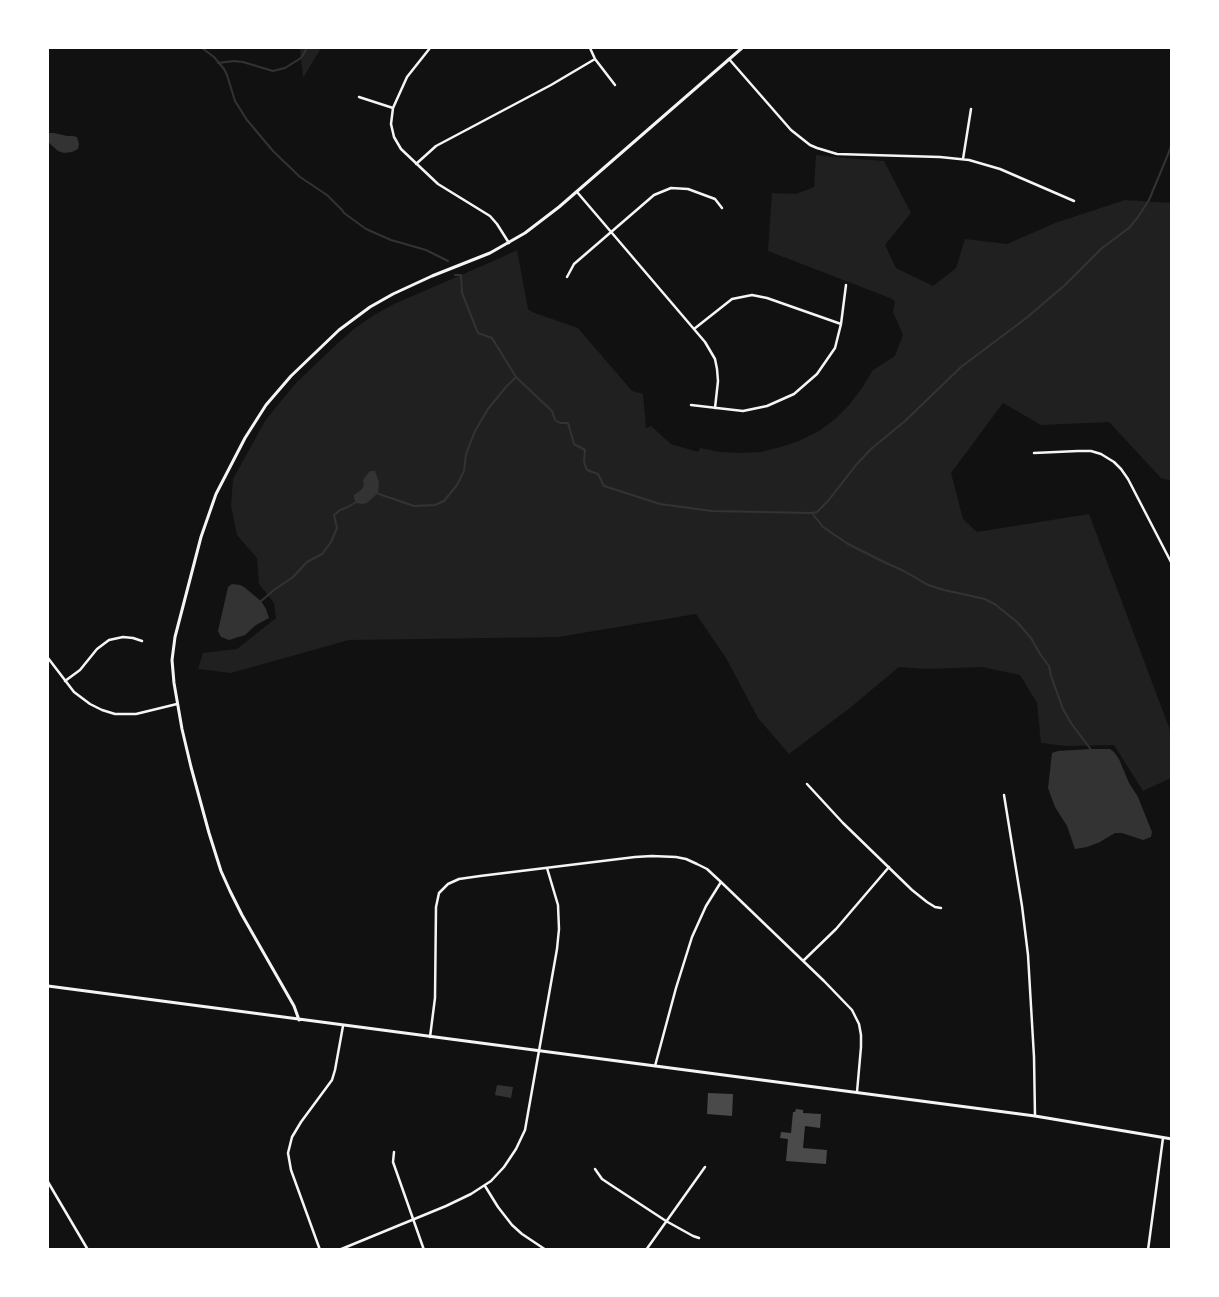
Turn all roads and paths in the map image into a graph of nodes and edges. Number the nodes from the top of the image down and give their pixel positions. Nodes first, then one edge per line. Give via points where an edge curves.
1 (430, 48) edge
2 (590, 48) edge
3 (742, 48) edge
4 (595, 59) junction
5 (729, 59) junction
6 (615, 85) dead end
7 (359, 97) dead end
8 (393, 108) junction
9 (971, 109) dead end
10 (963, 159) junction
11 (416, 164) junction
12 (576, 192) junction
13 (1074, 201) dead end
14 (722, 208) dead end
15 (610, 232) junction
16 (509, 243) junction
17 (567, 277) dead end
18 (846, 285) dead end
19 (841, 324) junction
20 (694, 330) junction
21 (691, 405) dead end
22 (715, 408) junction
23 (1034, 453) dead end
24 (1172, 564) edge
25 (142, 641) dead end
26 (48, 658) edge
27 (65, 681) junction
28 (177, 704) junction
29 (807, 784) dead end
30 (1004, 795) dead end
31 (889, 867) junction
32 (548, 868) junction
33 (721, 882) junction
34 (941, 908) dead end
35 (803, 961) junction
36 (48, 986) edge
37 (299, 1020) junction
38 (343, 1026) junction
39 (430, 1037) junction
40 (538, 1052) junction
41 (655, 1066) junction
42 (857, 1093) junction
43 (1034, 1116) junction
44 (1163, 1138) junction
45 (1172, 1139) edge
46 (394, 1152) dead end
47 (705, 1167) dead end
48 (595, 1169) dead end
49 (48, 1182) edge
50 (484, 1186) junction
51 (413, 1219) junction
52 (666, 1222) junction
53 (699, 1238) dead end
54 (88, 1250) edge
55 (320, 1250) edge
56 (339, 1250) edge
57 (424, 1250) edge
58 (546, 1250) edge
59 (646, 1250) edge
60 (1148, 1250) edge

1 - 8 street via 408,77
2 - 4 street
3 - 5 street
4 - 6 street
4 - 11 street via 436,146
5 - 10 street via 790,130 826,152
5 - 12 street
7 - 8 street
8 - 11 street via 391,124 394,137 400,149
9 - 10 street
10 - 13 street via 1000,169
11 - 16 street via 438,184 490,216
12 - 15 street
12 - 16 street
14 - 15 street via 715,199 688,189 671,188 654,195
15 - 17 street via 574,264
15 - 20 street
16 - 28 street via 416,283 370,308 318,349 266,405 245,438 208,513 173,650
18 - 19 street
19 - 20 street via 752,295 732,299
19 - 22 street via 835,348 818,374 794,394 768,406 743,411
20 - 22 street via 705,342 717,368
21 - 22 street
23 - 24 street via 1091,451 1114,462 1128,479
25 - 27 street via 123,637 105,643
26 - 27 street
27 - 28 street via 84,701 115,714 142,713
28 - 37 street via 191,767 221,871
29 - 31 street
30 - 43 street via 1028,954
31 - 34 street via 927,902
31 - 35 street via 836,929
32 - 33 street via 667,856 697,864
32 - 39 street via 459,879 442,889 436,907 435,998
32 - 40 street via 558,905 559,929
33 - 35 street
33 - 41 street via 692,937
35 - 42 street via 856,1016 861,1035
36 - 37 street
37 - 38 street
38 - 39 street
38 - 55 street via 332,1080 292,1137 288,1153
39 - 40 street
40 - 41 street
40 - 50 street via 525,1130 504,1168
41 - 42 street
42 - 43 street
43 - 44 street
44 - 45 street
44 - 60 street
46 - 51 street via 394,1162
47 - 52 street
48 - 52 street via 602,1178
49 - 54 street
50 - 51 street
50 - 58 street via 512,1225
51 - 56 street
51 - 57 street
52 - 53 street
52 - 59 street

